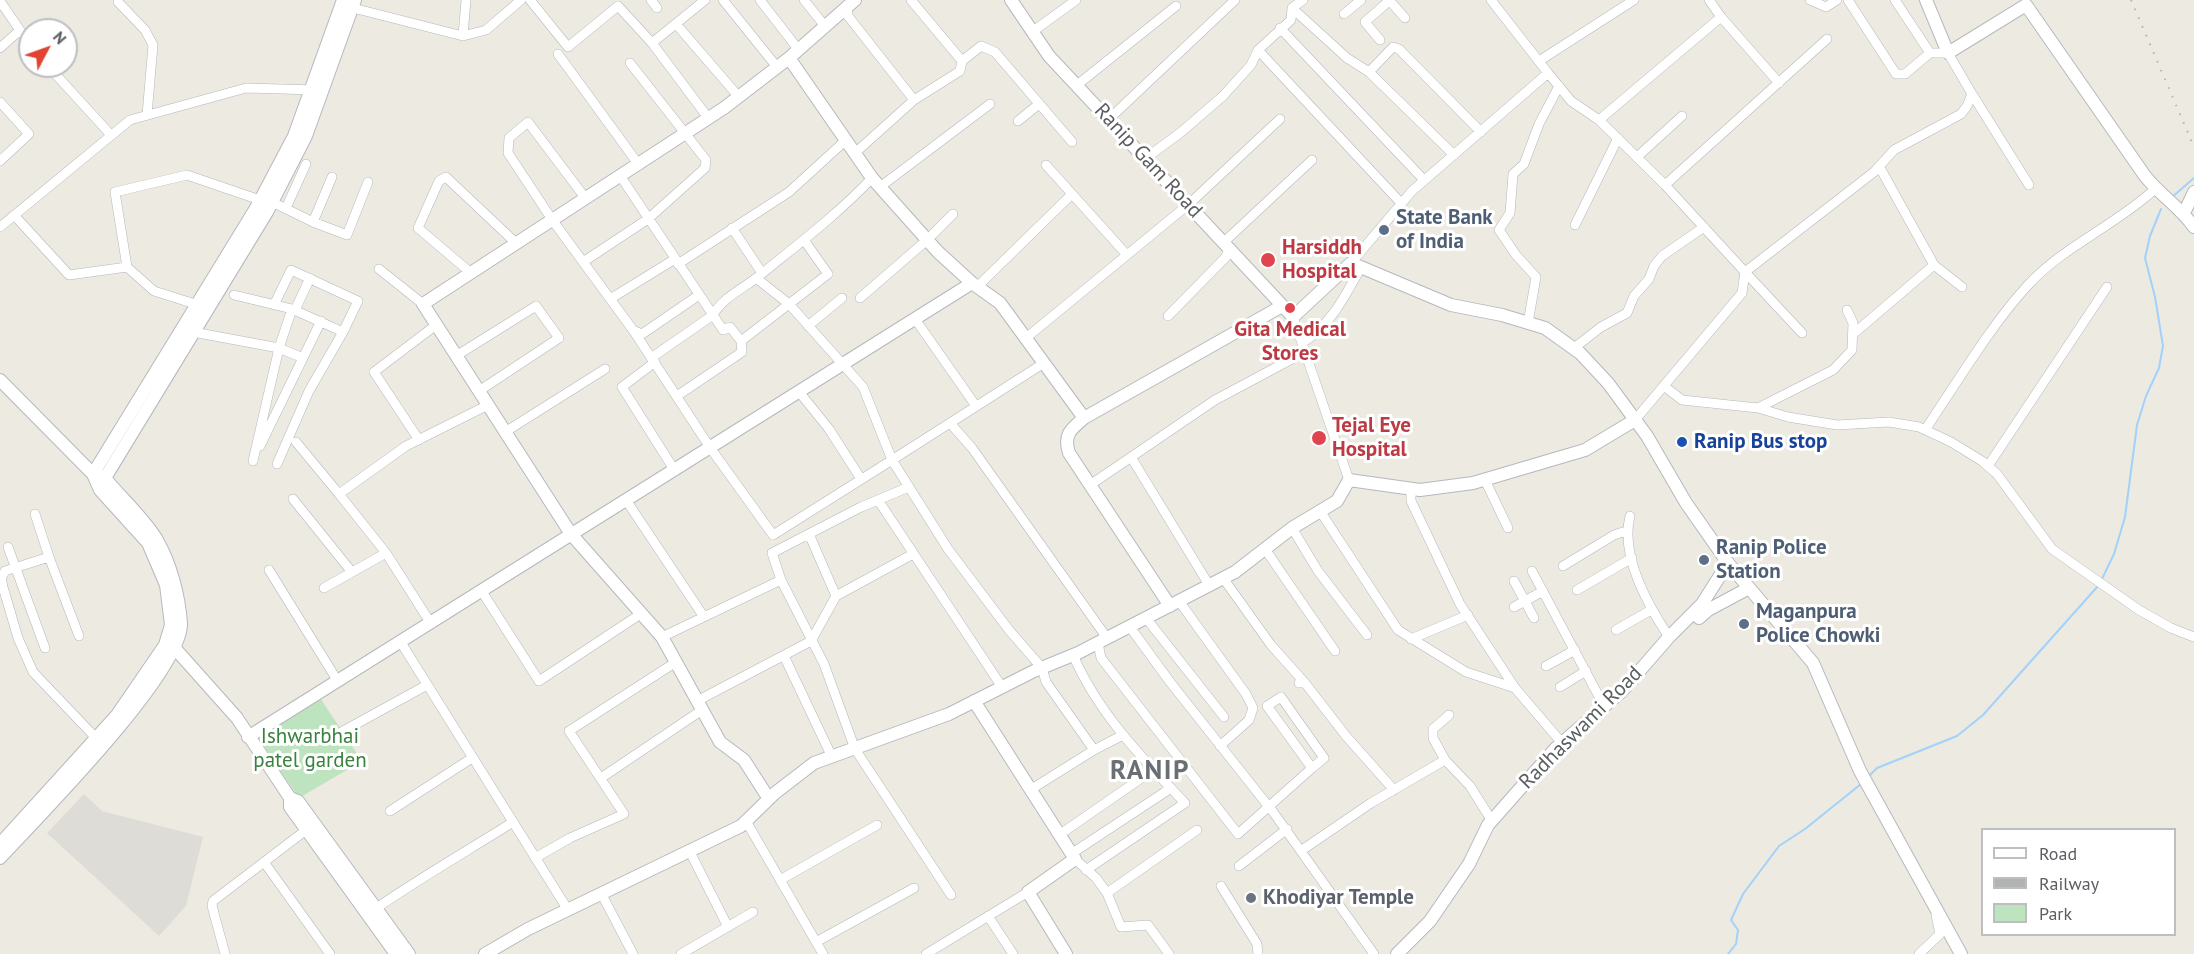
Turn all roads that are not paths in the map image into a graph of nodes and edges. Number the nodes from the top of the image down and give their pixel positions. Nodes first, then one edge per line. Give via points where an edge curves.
1 (466, 0) edge
2 (521, 0) edge
3 (530, 0) edge
4 (705, 0) edge
5 (723, 0) edge
6 (760, 0) edge
7 (804, 0) edge
8 (910, 0) edge
9 (1011, 0) edge
10 (1076, 0) edge
11 (1235, 0) edge
12 (1303, 0) edge
13 (1361, 0) edge
14 (1390, 0) edge
15 (1491, 0) edge
16 (1634, 0) edge
17 (1708, 0) edge
18 (1810, 0) edge
19 (1837, 0) edge
20 (1848, 0) edge
21 (1895, 0) edge
22 (1926, 0) edge
23 (0, 1) edge
24 (118, 2) dead end
25 (851, 2) edge
26 (350, 3) edge
27 (1176, 6) dead end
28 (1292, 8) junction
29 (1344, 14) dead end
30 (1721, 17) junction
31 (1405, 18) dead end
32 (676, 24) junction
33 (824, 25) junction
34 (1280, 28) junction
35 (18, 29) edge
36 (18, 32) edge
37 (1032, 32) junction
38 (463, 36) junction
39 (1827, 39) dead end
40 (1380, 40) dead end
41 (652, 43) junction
42 (0, 48) edge
43 (798, 49) junction
44 (1258, 50) junction
45 (1930, 53) junction
46 (1948, 53) junction
47 (558, 54) dead end
48 (789, 58) junction
49 (962, 61) junction
50 (1539, 61) junction
51 (630, 63) dead end
52 (777, 67) junction
53 (1369, 72) junction
54 (1548, 73) junction
55 (59, 78) edge
56 (1779, 83) junction
57 (1077, 85) junction
58 (1559, 86) junction
59 (316, 91) junction
60 (1972, 94) junction
61 (739, 97) junction
62 (914, 100) junction
63 (0, 102) edge
64 (990, 104) dead end
65 (1038, 104) junction
66 (147, 114) junction
67 (1682, 116) dead end
68 (709, 119) junction
69 (1109, 119) junction
70 (1280, 119) dead end
71 (1599, 120) junction
72 (1018, 121) dead end
73 (1481, 132) junction
74 (686, 134) junction
75 (111, 135) junction
76 (1618, 138) junction
77 (846, 140) junction
78 (1072, 142) dead end
79 (855, 153) junction
80 (1454, 155) junction
81 (1637, 157) junction
82 (1146, 158) junction
83 (1312, 160) dead end
84 (0, 161) edge
85 (306, 164) dead end
86 (639, 165) junction
87 (1046, 165) dead end
88 (1880, 166) junction
89 (332, 177) dead end
90 (621, 177) junction
91 (1424, 180) junction
92 (368, 182) dead end
93 (876, 183) junction
94 (1665, 185) junction
95 (2029, 185) dead end
96 (2155, 189) junction
97 (2194, 192) edge
98 (1072, 194) junction
99 (586, 200) junction
100 (266, 201) junction
101 (1401, 203) junction
102 (1189, 204) junction
103 (286, 208) junction
104 (953, 213) dead end
105 (2184, 213) junction
106 (14, 215) junction
107 (648, 219) junction
108 (553, 221) junction
109 (313, 222) junction
110 (1575, 225) dead end
111 (0, 227) edge
112 (1704, 227) junction
113 (2194, 227) edge
114 (732, 228) junction
115 (804, 240) junction
116 (927, 240) junction
117 (517, 244) junction
118 (1227, 245) junction
119 (1127, 255) junction
120 (676, 261) junction
121 (583, 262) junction
122 (1356, 265) junction
123 (1934, 265) junction
124 (127, 267) junction
125 (379, 269) dead end
126 (1745, 272) junction
127 (471, 273) junction
128 (759, 275) junction
129 (310, 278) junction
130 (975, 285) junction
131 (1962, 287) dead end
132 (2107, 287) dead end
133 (234, 295) dead end
134 (699, 295) junction
135 (842, 298) dead end
136 (860, 298) dead end
137 (610, 299) junction
138 (195, 304) junction
139 (423, 304) junction
140 (789, 304) junction
141 (274, 305) junction
142 (1282, 306) junction
143 (1847, 309) dead end
144 (293, 310) junction
145 (713, 315) junction
146 (1168, 316) dead end
147 (1293, 317) junction
148 (915, 319) junction
149 (321, 321) junction
150 (1528, 323) junction
151 (436, 325) junction
152 (808, 326) junction
153 (633, 330) junction
154 (193, 332) junction
155 (343, 332) junction
156 (1802, 333) dead end
157 (1852, 335) junction
158 (1026, 338) junction
159 (741, 341) junction
160 (279, 348) junction
161 (1303, 348) junction
162 (1574, 348) junction
163 (456, 356) junction
164 (303, 358) junction
165 (653, 360) junction
166 (1044, 363) junction
167 (842, 366) junction
168 (605, 369) dead end
169 (0, 380) edge
170 (1664, 386) junction
171 (479, 391) junction
172 (800, 393) junction
173 (677, 396) junction
174 (488, 405) junction
175 (976, 406) junction
176 (1758, 408) junction
177 (1084, 418) junction
178 (1635, 420) junction
179 (950, 423) junction
180 (1925, 430) junction
181 (505, 432) junction
182 (420, 440) junction
183 (296, 442) dead end
184 (711, 449) junction
185 (1131, 457) junction
186 (892, 460) junction
187 (277, 464) dead end
188 (1988, 466) junction
189 (675, 471) junction
190 (99, 476) junction
191 (861, 479) junction
192 (1349, 480) junction
193 (1485, 480) junction
194 (1090, 485) junction
195 (909, 486) junction
196 (1411, 489) junction
197 (339, 494) junction
198 (293, 499) dead end
199 (626, 500) junction
200 (878, 500) junction
201 (1320, 512) junction
202 (35, 514) dead end
203 (1630, 516) dead end
204 (1292, 528) junction
205 (1508, 528) dead end
206 (1626, 531) junction
207 (571, 534) junction
208 (809, 534) junction
209 (773, 535) junction
210 (8, 547) dead end
211 (1265, 549) junction
212 (386, 553) junction
213 (772, 554) junction
214 (913, 554) junction
215 (49, 557) junction
216 (1632, 558) junction
217 (1728, 563) junction
218 (1563, 566) dead end
219 (17, 567) junction
220 (269, 570) dead end
221 (1532, 571) dead end
222 (351, 572) junction
223 (1223, 578) junction
224 (781, 580) junction
225 (1514, 581) dead end
226 (1209, 585) junction
227 (324, 588) dead end
228 (1749, 588) junction
229 (481, 590) junction
230 (1577, 590) dead end
231 (1543, 591) junction
232 (836, 596) junction
233 (1525, 601) junction
234 (1175, 604) junction
235 (1514, 607) dead end
236 (1651, 610) junction
237 (642, 614) junction
238 (1467, 615) junction
239 (704, 617) junction
240 (1146, 618) junction
241 (1534, 618) dead end
242 (430, 622) junction
243 (1130, 627) junction
244 (1616, 630) dead end
245 (1367, 635) dead end
246 (79, 636) dead end
247 (662, 637) junction
248 (1669, 637) junction
249 (2194, 637) edge
250 (1411, 639) junction
251 (1102, 640) junction
252 (399, 641) junction
253 (811, 641) junction
254 (171, 644) junction
255 (45, 648) dead end
256 (1575, 650) junction
257 (1335, 651) dead end
258 (1073, 655) junction
259 (784, 656) junction
260 (676, 662) junction
261 (1546, 666) dead end
262 (1041, 668) junction
263 (1586, 672) junction
264 (337, 680) junction
265 (427, 685) junction
266 (1002, 687) junction
267 (1560, 687) dead end
268 (1515, 688) junction
269 (974, 701) junction
270 (700, 706) junction
271 (1604, 706) junction
272 (1449, 716) dead end
273 (1224, 717) dead end
274 (336, 735) dead end
275 (1123, 735) junction
276 (248, 737) junction
277 (96, 738) junction
278 (1562, 743) junction
279 (1220, 746) junction
280 (855, 749) junction
281 (1094, 750) junction
282 (832, 757) junction
283 (472, 758) junction
284 (1445, 760) junction
285 (1312, 768) junction
286 (1153, 770) junction
287 (602, 778) junction
288 (1171, 788) junction
289 (1030, 790) junction
290 (1394, 790) junction
291 (769, 799) junction
292 (1270, 808) junction
293 (390, 811) dead end
294 (746, 821) junction
295 (1492, 821) junction
296 (513, 822) junction
297 (877, 825) dead end
298 (310, 827) junction
299 (1287, 829) junction
300 (1197, 830) dead end
301 (1059, 835) junction
302 (0, 844) edge
303 (1302, 850) junction
304 (690, 852) junction
305 (1073, 857) junction
306 (0, 858) edge
307 (535, 858) junction
308 (264, 862) junction
309 (1239, 866) dead end
310 (1086, 870) junction
311 (780, 880) junction
312 (1221, 886) dead end
313 (914, 888) dead end
314 (1028, 892) junction
315 (601, 893) junction
316 (1107, 893) junction
317 (951, 895) dead end
318 (1934, 908) junction
319 (375, 909) junction
320 (568, 910) junction
321 (753, 912) dead end
322 (988, 916) junction
323 (728, 927) junction
324 (816, 942) junction
325 (391, 953) edge
326 (225, 954) edge
327 (330, 954) edge
328 (409, 954) edge
329 (485, 954) edge
330 (633, 954) edge
331 (681, 954) edge
332 (823, 954) edge
333 (926, 954) edge
334 (1013, 954) edge
335 (1066, 954) edge
336 (1169, 954) edge
337 (1258, 954) edge
338 (1374, 954) edge
339 (1397, 954) edge
340 (1408, 954) edge
341 (1919, 954) edge
342 (1961, 954) edge

1 - 38 street
2 - 38 street via 486,30
3 - 41 street via 568,47 618,6
4 - 32 street
5 - 52 street
6 - 43 street
7 - 33 street
8 - 49 street
9 - 37 street, Ranip Gam Road
10 - 37 street
11 - 69 street
12 - 28 street
13 - 29 street
14 - 31 street
14 - 40 street via 1365,22
15 - 50 street
16 - 50 street
17 - 30 street
18 - 19 street via 1826,7
20 - 45 street via 1896,74 1905,74
21 - 45 street
22 - 46 street
23 - 35 street
24 - 66 street via 145,30 153,45
25 - 33 street
25 - 62 street via 848,16
26 - 38 street
26 - 59 street
27 - 57 street
28 - 34 street via 1291,20
28 - 53 street via 1347,58
30 - 56 street
30 - 71 street
32 - 41 street
32 - 61 street
33 - 43 street
34 - 44 street
34 - 91 street
36 - 42 street
37 - 57 street, Ranip Gam Road
39 - 56 street
41 - 68 street
43 - 48 street
44 - 82 street via 1251,65 1223,96
44 - 101 street
45 - 46 street
46 - 60 street
46 - 96 street via 2026,5
47 - 86 street
48 - 52 street
48 - 77 street
49 - 62 street via 960,71
49 - 65 street via 981,46 996,52
50 - 54 street
51 - 74 street
52 - 61 street
53 - 73 street via 1393,46 1399,49
53 - 80 street
54 - 58 street
54 - 73 street
55 - 75 street
56 - 94 street
57 - 69 street, Ranip Gam Road
58 - 71 street
58 - 150 street via 1524,164 1513,174 1510,213 1499,230 1536,277
59 - 66 street via 246,88
59 - 100 street via 306,136
60 - 88 street via 1960,114 1894,150
60 - 95 street
61 - 68 street
62 - 79 street
63 - 84 street via 29,134
64 - 93 street
65 - 72 street
65 - 78 street
66 - 75 street via 130,120
67 - 81 street
68 - 74 street
69 - 82 street, Ranip Gam Road
70 - 102 street
71 - 76 street
73 - 80 street
74 - 86 street
74 - 107 street via 706,160 705,168
75 - 106 street
76 - 81 street
76 - 110 street
77 - 79 street
77 - 114 street via 789,192
79 - 93 street
80 - 91 street
81 - 94 street
82 - 102 street, Ranip Gam Road
83 - 118 street
85 - 103 street
86 - 90 street
87 - 98 street
88 - 123 street
88 - 126 street
89 - 109 street
90 - 99 street
90 - 107 street
91 - 101 street
92 - 109 street via 347,235
93 - 115 street
93 - 116 street
94 - 112 street
96 - 105 street
96 - 180 street via 2028,284
97 - 105 street
98 - 119 street
98 - 130 street
99 - 108 street
99 - 108 street via 528,122 509,138 508,153
100 - 103 street
100 - 124 street via 187,175 115,192
100 - 138 street
100 - 154 street
101 - 122 street
102 - 118 street, Ranip Gam Road
102 - 119 street
103 - 109 street
104 - 116 street
105 - 113 street
106 - 111 street
106 - 124 street via 69,275
107 - 120 street
107 - 121 street
108 - 117 street
108 - 121 street
112 - 126 street
112 - 162 street via 1662,256 1627,313
114 - 120 street
114 - 128 street
115 - 128 street
115 - 140 street via 828,274
116 - 130 street
116 - 136 street
117 - 127 street
117 - 127 street via 446,177 439,181 418,228
118 - 142 street, Ranip Gam Road
118 - 146 street via 1226,256
119 - 158 street
120 - 134 street
120 - 137 street
121 - 137 street
122 - 147 street
122 - 150 street via 1451,305
122 - 161 street via 1330,318
123 - 131 street
123 - 157 street
124 - 138 street via 154,291
125 - 139 street
126 - 156 street
126 - 170 street via 1742,293
127 - 139 street
128 - 140 street
128 - 145 street
129 - 141 street via 291,270
129 - 144 street
129 - 155 street via 358,301
130 - 148 street
130 - 158 street via 1000,303
132 - 188 street
133 - 141 street
134 - 145 street
134 - 153 street via 642,334
135 - 152 street
137 - 153 street
138 - 190 street
139 - 151 street
140 - 152 street
140 - 159 street
141 - 144 street
142 - 147 street, Ranip Gam Road
142 - 177 street
143 - 157 street via 1853,323
144 - 149 street
144 - 160 street
145 - 159 street via 723,330 730,327
145 - 165 street
147 - 161 street
148 - 167 street
148 - 175 street
149 - 155 street
149 - 164 street
150 - 162 street via 1545,328
151 - 163 street
151 - 182 street via 374,372
152 - 167 street
153 - 165 street
154 - 160 street
154 - 190 street
155 - 187 street via 309,391
157 - 176 street via 1851,350 1833,370
158 - 166 street
159 - 173 street via 742,352
160 - 164 street
160 - 164 street via 253,461
161 - 185 street via 1215,400
161 - 192 street
162 - 178 street via 1608,383
163 - 171 street
163 - 171 street via 536,306 559,338
165 - 173 street
165 - 189 street via 622,387
166 - 175 street
166 - 177 street
167 - 172 street
167 - 186 street via 863,387
168 - 181 street
169 - 190 street
170 - 176 street via 1682,400
170 - 178 street
171 - 174 street
172 - 184 street
172 - 191 street
173 - 184 street
174 - 181 street
174 - 182 street
175 - 179 street
176 - 180 street via 1837,425 1889,422
177 - 194 street via 1068,432 1065,442
178 - 193 street via 1585,450
178 - 217 street
179 - 186 street
179 - 251 street via 972,448
180 - 188 street
181 - 207 street
182 - 197 street
183 - 197 street
184 - 189 street
184 - 209 street
185 - 194 street
185 - 226 street
186 - 191 street
186 - 195 street
188 - 249 street via 2052,549 2139,610
189 - 199 street
190 - 254 street via 157,540 176,586 181,625
191 - 209 street
192 - 196 street
192 - 201 street via 1338,501
193 - 196 street
193 - 205 street
194 - 234 street
195 - 200 street
195 - 262 street via 948,549
196 - 238 street via 1411,501
197 - 212 street
198 - 222 street
199 - 207 street
199 - 239 street
200 - 208 street
200 - 214 street
201 - 204 street
201 - 250 street via 1388,618
202 - 215 street
203 - 206 street
204 - 211 street
204 - 245 street via 1318,571
206 - 216 street
206 - 218 street
207 - 229 street
207 - 237 street
208 - 213 street
208 - 232 street
209 - 213 street
210 - 219 street
211 - 223 street
211 - 257 street
212 - 222 street
212 - 242 street
213 - 224 street
214 - 232 street
214 - 266 street
215 - 219 street
215 - 246 street
216 - 230 street
216 - 236 street
217 - 228 street
217 - 248 street, Radhaswami Road via 1702,604
219 - 255 street
219 - 277 street via 5,571 1,578 18,638 33,672
220 - 264 street
221 - 231 street
222 - 227 street
223 - 226 street
223 - 290 street via 1271,645
224 - 239 street
224 - 253 street
225 - 233 street
226 - 234 street
228 - 318 street via 1813,663 1860,771
228 - 340 street, Radhaswami Road via 1708,610 1627,696 1562,753 1495,830 1476,868 1436,926
229 - 237 street via 538,681
229 - 242 street
231 - 233 street
231 - 256 street
232 - 253 street
233 - 235 street
233 - 241 street
234 - 240 street
234 - 279 street via 1253,708 1249,720
236 - 244 street
236 - 248 street
237 - 247 street
238 - 250 street
238 - 268 street
239 - 247 street
240 - 243 street
240 - 273 street
242 - 252 street
243 - 251 street
243 - 279 street
247 - 260 street
248 - 271 street, Radhaswami Road
250 - 268 street via 1466,672
251 - 258 street
251 - 292 street via 1101,658 1238,834
252 - 264 street
252 - 265 street
253 - 259 street
253 - 280 street via 824,664
254 - 276 street via 237,718
254 - 277 street
254 - 306 street via 124,723
256 - 261 street
256 - 263 street
258 - 262 street
258 - 275 street via 1083,678
259 - 270 street
259 - 282 street
260 - 270 street
260 - 287 street via 569,731
262 - 266 street
262 - 281 street via 1046,682
263 - 267 street
263 - 271 street
264 - 276 street
265 - 274 street
265 - 283 street
266 - 269 street
268 - 278 street
269 - 280 street
269 - 289 street
270 - 287 street
270 - 291 street via 720,742 744,760
271 - 278 street, Radhaswami Road
272 - 284 street via 1433,729 1433,738
275 - 281 street
275 - 286 street
276 - 298 street via 290,798 298,801
277 - 302 street
278 - 295 street, Radhaswami Road
279 - 292 street
280 - 282 street
280 - 317 street
281 - 289 street
282 - 291 street via 814,763
283 - 293 street
283 - 296 street
284 - 290 street
284 - 295 street via 1470,786
285 - 285 street via 1324,758 1281,697 1267,706
285 - 292 street
286 - 288 street
286 - 301 street
287 - 307 street via 624,814 570,837
288 - 305 street
288 - 310 street via 1185,803
289 - 301 street
290 - 303 street
291 - 294 street
292 - 299 street
294 - 304 street
294 - 311 street
295 - 339 street, Radhaswami Road via 1469,864 1430,921
296 - 307 street
296 - 319 street
297 - 311 street
298 - 308 street
298 - 319 street
298 - 325 street
299 - 303 street
299 - 309 street
300 - 316 street
301 - 305 street
303 - 338 street
304 - 315 street
304 - 323 street
305 - 310 street
305 - 314 street
307 - 320 street
308 - 326 street via 213,901
308 - 327 street
310 - 316 street
311 - 324 street
312 - 337 street via 1257,944
313 - 324 street
314 - 322 street
314 - 335 street
315 - 320 street
315 - 330 street
316 - 336 street via 1121,927 1148,925
318 - 341 street via 1940,934
318 - 342 street
319 - 328 street
320 - 329 street
321 - 323 street
322 - 333 street
322 - 334 street
323 - 331 street
324 - 332 street

